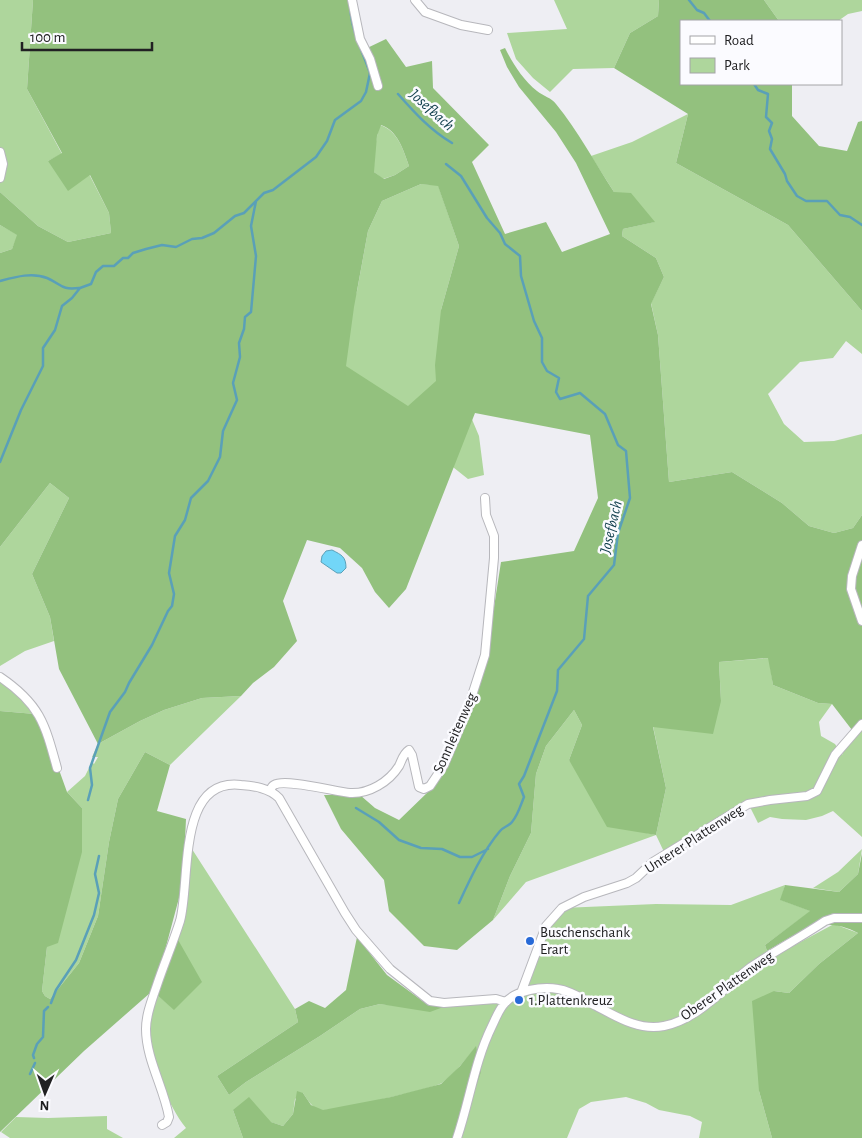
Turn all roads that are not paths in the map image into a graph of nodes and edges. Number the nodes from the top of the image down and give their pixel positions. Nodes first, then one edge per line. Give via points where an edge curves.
1 (352, 0) edge
2 (415, 0) edge
3 (488, 30) dead end
4 (378, 86) dead end
5 (0, 152) edge
6 (0, 178) edge
7 (485, 498) dead end
8 (862, 545) edge
9 (862, 621) edge
10 (0, 677) edge
11 (862, 724) edge
12 (57, 768) dead end
13 (270, 791) junction
14 (862, 918) edge
15 (521, 993) junction
16 (506, 1002) junction
17 (162, 1125) dead end
18 (457, 1138) edge

1 - 4 street via 360,39
2 - 3 street via 425,12 461,25
5 - 6 street via 3,164
7 - 13 street, Sonnleitenweg via 486,515 494,536 485,655 468,708 444,765 430,786 419,787 409,750 394,772 368,790 351,793 278,783
8 - 9 street via 851,589
10 - 12 street via 32,704 41,718
11 - 15 street, Unterer Plattenweg via 835,755 817,791 807,796 748,804 652,862 631,881 562,908 546,926
13 - 16 street via 285,806 356,930 390,969 430,1002 496,999
13 - 17 street via 239,784 222,785 207,795 189,837 183,909 148,1012 146,1038 169,1117
14 - 15 street, Oberer Plattenweg via 825,921 752,967 698,1010 663,1026 637,1025 558,989 540,988
15 - 16 street, Oberer Plattenweg
16 - 18 street via 494,1020 478,1060

